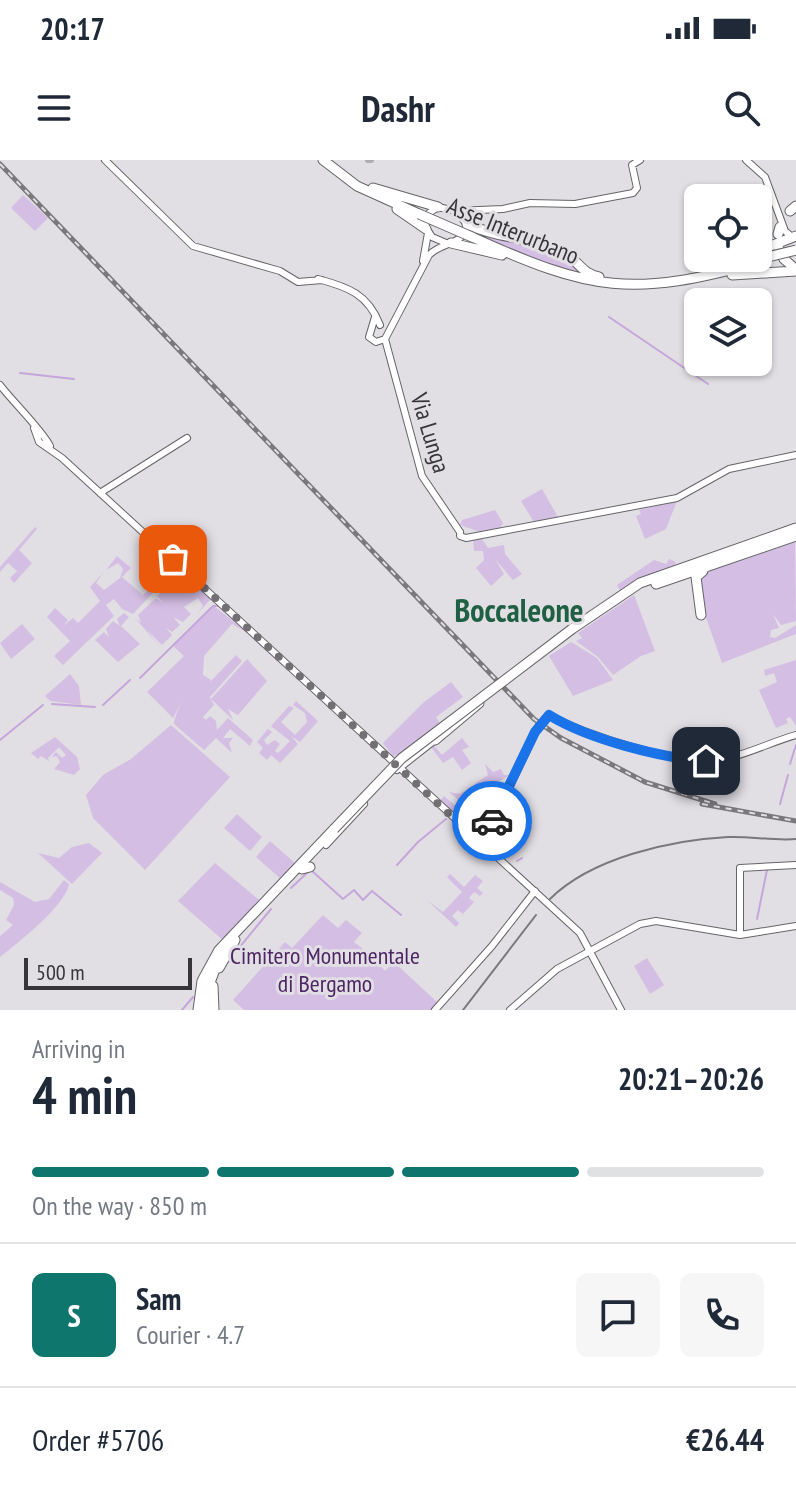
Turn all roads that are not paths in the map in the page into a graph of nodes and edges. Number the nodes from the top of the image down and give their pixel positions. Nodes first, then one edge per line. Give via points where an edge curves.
1 (105, 160) edge
2 (638, 160) edge
3 (746, 160) edge
4 (329, 162) edge
5 (382, 198) junction
6 (438, 207) junction
7 (470, 209) junction
8 (455, 211) junction
9 (420, 212) junction
10 (466, 222) junction
11 (427, 231) junction
12 (472, 235) junction
13 (778, 236) junction
14 (794, 236) edge
15 (448, 243) junction
16 (772, 243) edge
17 (796, 251) edge
18 (772, 255) edge
19 (528, 262) junction
20 (420, 268) junction
21 (700, 272) edge
22 (705, 272) edge
23 (718, 272) edge
24 (789, 272) edge
25 (701, 278) junction
26 (680, 279) junction
27 (626, 282) junction
28 (381, 332) junction
29 (0, 385) edge
30 (187, 438) dead end
31 (796, 455) edge
32 (100, 493) junction
33 (796, 528) edge
34 (796, 536) edge
35 (720, 562) junction
36 (701, 615) dead end
37 (573, 630) junction
38 (478, 702) junction
39 (794, 735) edge
40 (433, 737) junction
41 (393, 764) junction
42 (334, 829) junction
43 (476, 839) junction
44 (326, 845) joint
45 (307, 865) junction
46 (796, 865) edge
47 (535, 891) junction
48 (259, 897) dead end
49 (249, 918) junction
50 (796, 926) edge
51 (736, 934) junction
52 (236, 936) junction
53 (222, 940) dead end
54 (592, 950) junction
55 (207, 1009) edge
56 (435, 1010) edge
57 (510, 1010) edge
58 (621, 1010) edge

1 - 28 street, Via Lunga via 193,246 359,294 372,307
2 - 7 street via 632,166 636,191 575,204
3 - 13 street via 765,177
4 - 5 highway, Asse Interurbano via 346,179
4 - 6 highway via 370,187
4 - 9 highway, Asse Interurbano via 361,185
5 - 9 highway, Asse Interurbano
5 - 11 highway
6 - 8 street
6 - 11 street via 427,215
7 - 8 street
7 - 10 street
8 - 10 street
9 - 12 highway, Asse Interurbano, bridge
10 - 15 street via 464,236
10 - 27 highway via 499,237 555,249 587,274
11 - 15 street
11 - 20 street
12 - 19 highway, Asse Interurbano
12 - 27 highway, Asse Interurbano via 561,271
13 - 14 highway
13 - 14 street
13 - 16 highway
13 - 24 highway
13 - 24 highway via 765,259
15 - 19 highway
15 - 20 street via 436,248
17 - 18 highway, Asse Interurbano, bridge
19 - 25 highway, Asse Interurbano via 606,284
20 - 28 street
21 - 26 highway
22 - 26 highway, Asse Interurbano
23 - 25 highway, Asse Interurbano
24 - 25 highway
26 - 27 highway, Asse Interurbano
28 - 31 street, Via Lunga via 422,476 465,532 483,534 677,498 729,469
29 - 32 street via 53,450
30 - 32 street
32 - 41 street
33 - 37 highway via 640,583
34 - 35 highway
35 - 36 highway via 697,576
35 - 37 highway via 620,598
37 - 38 highway, bridge
38 - 40 highway, bridge
38 - 42 highway, bridge via 404,760
39 - 43 street, bridge via 724,759 683,759 547,717 495,818
40 - 41 street
40 - 41 street
41 - 42 street
41 - 43 street
41 - 44 street
42 - 45 highway
42 - 49 highway
43 - 47 street
44 - 45 highway
45 - 52 highway
46 - 51 street via 742,868
47 - 54 street
47 - 56 street
48 - 49 highway
49 - 52 highway
50 - 51 street
51 - 54 street via 649,922
52 - 53 highway
52 - 55 highway via 217,972
52 - 55 highway via 208,967
54 - 57 street via 557,969
54 - 58 street

